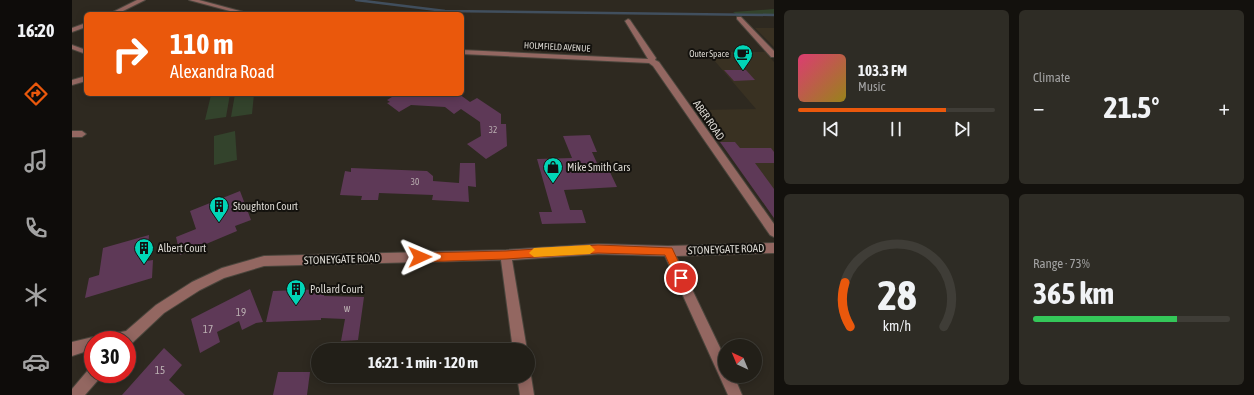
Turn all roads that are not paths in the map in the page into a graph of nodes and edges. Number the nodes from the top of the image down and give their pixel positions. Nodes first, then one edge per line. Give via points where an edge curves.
1 (142, 0) edge
2 (192, 0) edge
3 (116, 12) edge
4 (240, 12) edge
5 (738, 18) dead end
6 (628, 21) dead end
7 (84, 25) edge
8 (72, 30) edge
9 (72, 47) edge
10 (84, 51) edge
11 (464, 52) edge
12 (773, 53) edge
13 (651, 61) junction
14 (84, 79) edge
15 (72, 83) edge
16 (72, 134) edge
17 (82, 134) dead end
18 (774, 232) edge
19 (774, 248) edge
20 (668, 251) junction
21 (506, 255) junction
22 (134, 331) edge
23 (519, 343) edge
24 (84, 346) edge
25 (72, 349) edge
26 (718, 358) edge
27 (86, 383) edge
28 (525, 383) edge
29 (730, 383) edge
30 (76, 395) edge
31 (527, 395) edge
32 (735, 395) edge

1 - 3 street
2 - 4 street
5 - 12 street
6 - 13 street, ABER ROAD via 652,58
7 - 8 street
9 - 10 street
11 - 13 street, HOLMFIELD AVENUE
13 - 18 street, ABER ROAD via 656,64
14 - 15 street
16 - 17 street
19 - 20 street, STONEYGATE ROAD
20 - 21 street, STONEYGATE ROAD via 598,249
20 - 26 street
21 - 22 street, STONEYGATE ROAD via 257,263 222,273 196,286 160,309
21 - 23 street
24 - 25 street
27 - 30 street
28 - 31 street
29 - 32 street

